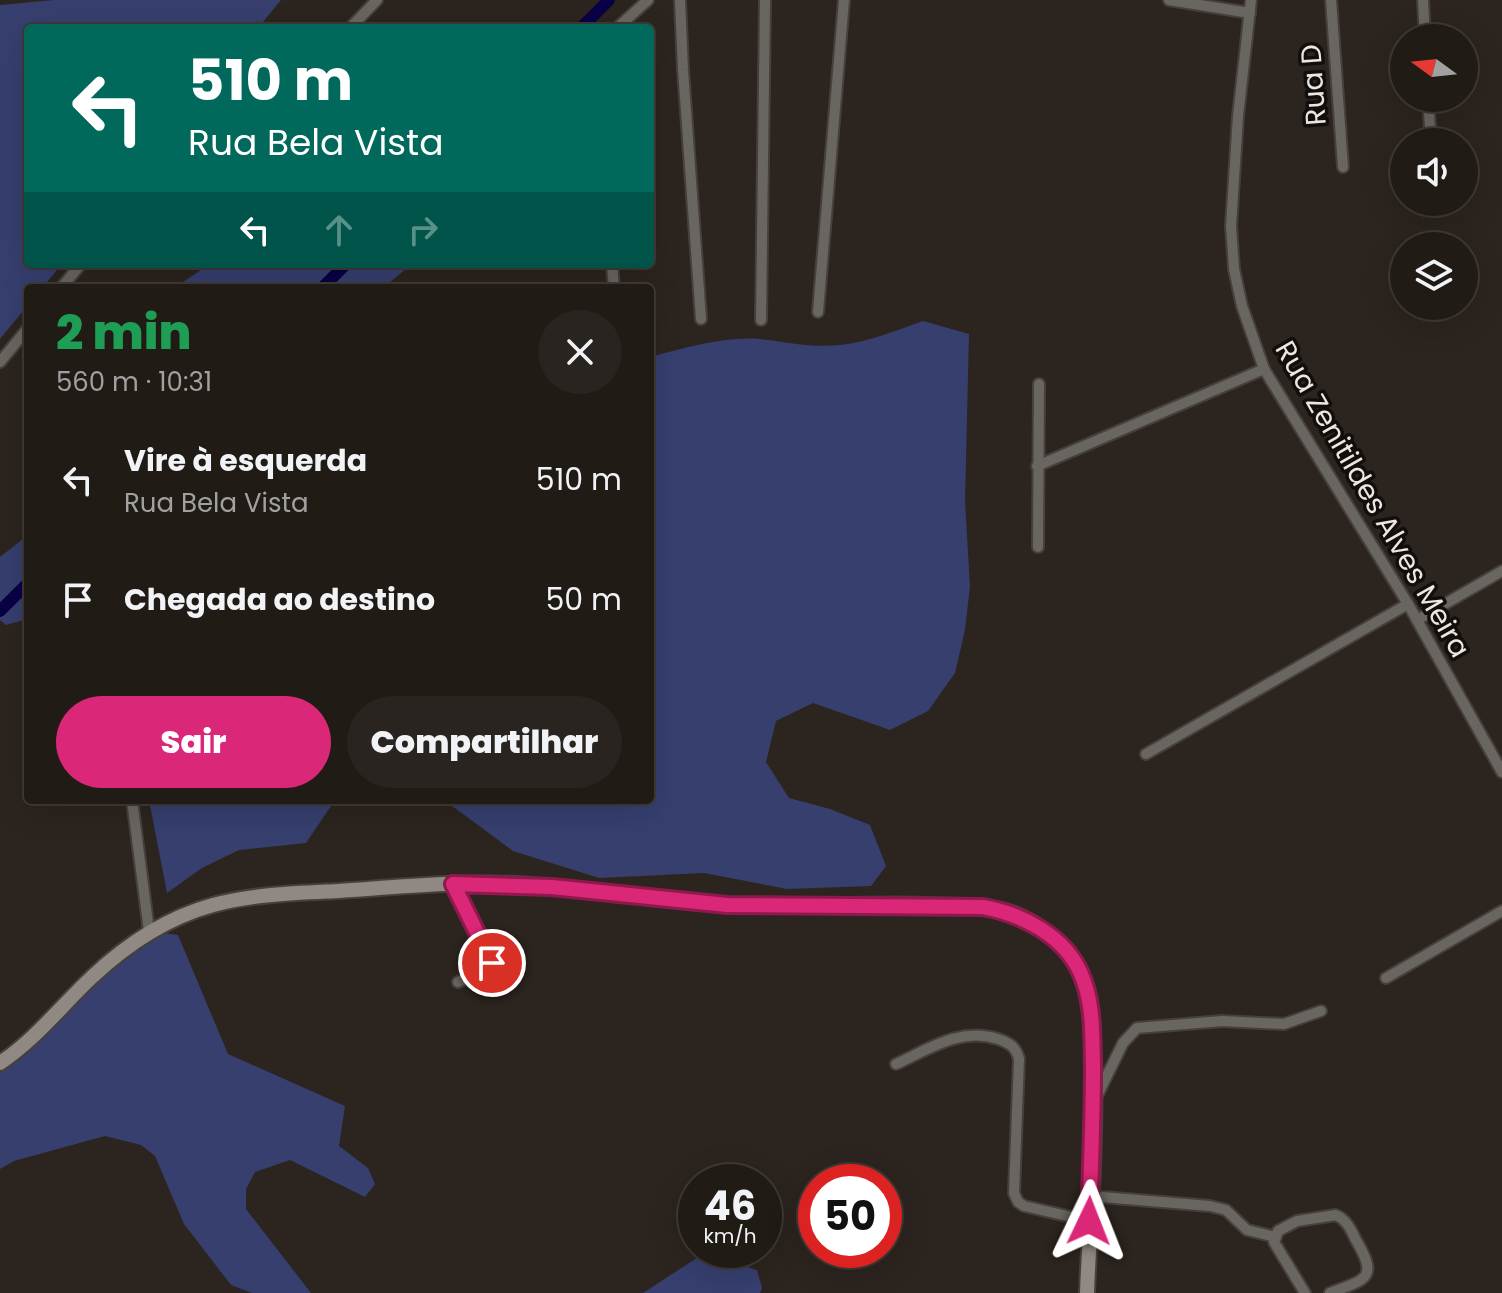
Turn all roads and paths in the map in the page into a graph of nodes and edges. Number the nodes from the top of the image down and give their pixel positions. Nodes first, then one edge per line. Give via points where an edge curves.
1 (377, 0) edge
2 (648, 0) edge
3 (680, 0) edge
4 (765, 0) edge
5 (844, 0) edge
6 (1169, 0) edge
7 (1251, 0) edge
8 (1331, 0) edge
9 (1423, 0) edge
10 (1250, 13) junction
11 (354, 24) edge
12 (621, 24) edge
13 (1424, 24) edge
14 (1343, 167) dead end
15 (78, 268) edge
16 (64, 284) edge
17 (818, 312) dead end
18 (701, 319) dead end
19 (761, 320) dead end
20 (24, 333) edge
21 (0, 362) edge
22 (1264, 369) junction
23 (1039, 384) dead end
24 (1037, 466) junction
25 (1038, 547) dead end
26 (1502, 571) edge
27 (1408, 604) junction
28 (1417, 620) junction
29 (1146, 754) dead end
30 (1502, 772) edge
31 (133, 804) edge
32 (453, 884) junction
33 (1502, 911) edge
34 (149, 931) junction
35 (1386, 978) dead end
36 (458, 982) dead end
37 (1321, 1011) dead end
38 (0, 1063) edge
39 (896, 1064) dead end
40 (1093, 1103) junction
41 (1090, 1196) junction
42 (1089, 1221) junction
43 (1276, 1237) junction
44 (1087, 1293) edge
45 (1305, 1293) edge
46 (1330, 1293) edge

1 - 11 street
2 - 12 street
3 - 18 street
4 - 19 street
5 - 17 street
6 - 10 street
7 - 10 street, Rua Zenitildes Alves Meira
8 - 14 street, Rua D
9 - 13 street
10 - 22 street, Rua Zenitildes Alves Meira via 1231,226 1242,306
15 - 16 street
20 - 21 street
22 - 24 street
22 - 27 street, Rua Zenitildes Alves Meira
23 - 24 street
24 - 25 street
26 - 28 street
27 - 28 street, Rua Zenitildes Alves Meira
27 - 29 street
28 - 30 street, Rua Zenitildes Alves Meira
31 - 34 street
32 - 34 main road via 240,900 201,909
32 - 36 street via 490,959 490,968
32 - 40 main road via 552,887 727,905 983,907 1015,914 1061,946 1082,976 1092,1027
33 - 35 street
34 - 38 main road
37 - 40 street via 1284,1024 1222,1021 1137,1028 1123,1043
39 - 42 street via 967,1034 1011,1045 1019,1059 1014,1193 1024,1206
40 - 41 main road
41 - 42 main road
41 - 43 street via 1210,1206 1226,1210 1247,1230
42 - 44 main road
43 - 45 street via 1274,1242
43 - 46 street via 1297,1221 1336,1215 1346,1222 1369,1271 1361,1281

